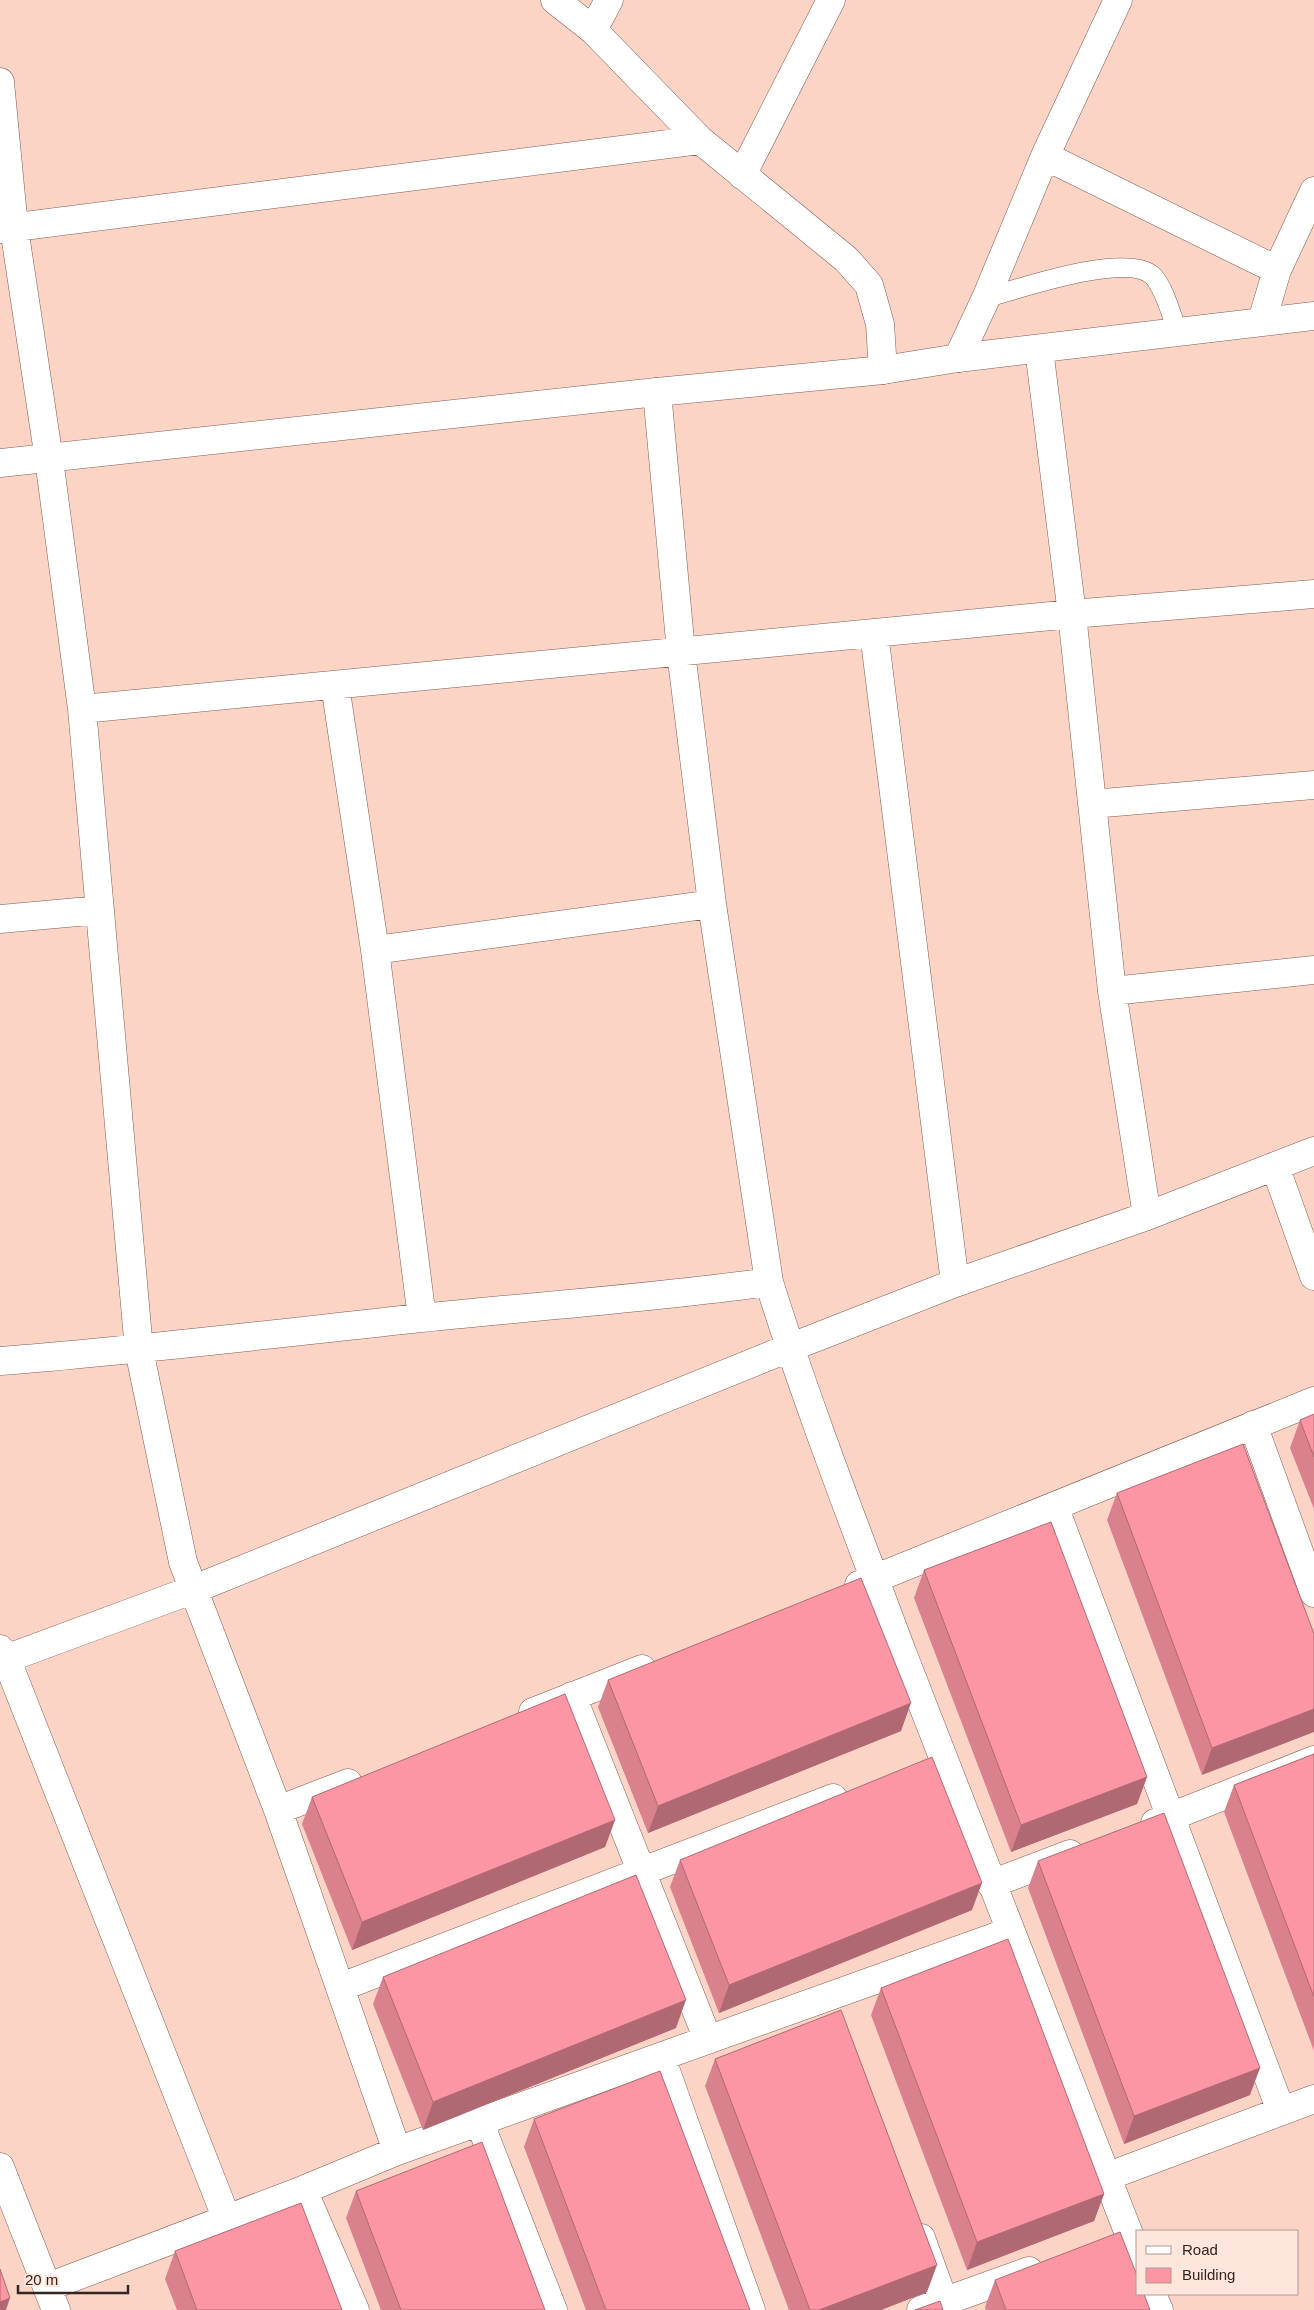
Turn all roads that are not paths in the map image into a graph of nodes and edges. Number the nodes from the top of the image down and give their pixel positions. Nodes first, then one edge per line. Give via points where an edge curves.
1 (555, 0) edge
2 (609, 0) edge
3 (831, 0) edge
4 (1118, 0) edge
5 (593, 30) junction
6 (0, 82) edge
7 (700, 140) junction
8 (1045, 156) junction
9 (742, 175) junction
10 (1314, 191) edge
11 (7, 229) edge
12 (1278, 270) junction
13 (986, 298) junction
14 (1314, 316) edge
15 (1262, 322) junction
16 (1178, 332) junction
17 (1040, 349) junction
18 (958, 358) junction
19 (882, 370) junction
20 (657, 392) junction
21 (49, 459) junction
22 (0, 463) edge
23 (1314, 594) edge
24 (1072, 614) junction
25 (874, 633) junction
26 (681, 652) junction
27 (335, 685) junction
28 (82, 709) junction
29 (1314, 784) edge
30 (1092, 804) junction
31 (712, 904) junction
32 (100, 910) junction
33 (0, 919) edge
34 (375, 950) junction
35 (1314, 970) edge
36 (1112, 991) junction
37 (1314, 1151) edge
38 (1275, 1166) junction
39 (1147, 1216) junction
40 (1314, 1276) edge
41 (769, 1282) junction
42 (955, 1283) junction
43 (422, 1318) junction
44 (789, 1348) junction
45 (139, 1350) junction
46 (0, 1361) edge
47 (1314, 1401) edge
48 (1253, 1424) junction
49 (1054, 1506) junction
50 (874, 1579) junction
51 (192, 1590) junction
52 (838, 1593) edge
53 (1314, 1593) edge
54 (2, 1656) edge
55 (664, 1661) edge
56 (572, 1696) junction
57 (508, 1721) edge
58 (942, 1757) junction
59 (1314, 1760) edge
60 (915, 1767) edge
61 (370, 1775) edge
62 (860, 1788) edge
63 (278, 1810) junction
64 (1171, 1817) junction
65 (1135, 1830) edge
66 (1090, 1847) edge
67 (643, 1871) junction
68 (991, 1884) junction
69 (1009, 1932) junction
70 (341, 1987) junction
71 (834, 1995) junction
72 (844, 2022) edge
73 (708, 2040) junction
74 (661, 2057) junction
75 (1314, 2099) edge
76 (1281, 2111) junction
77 (479, 2121) junction
78 (397, 2151) junction
79 (0, 2167) edge
80 (1106, 2177) junction
81 (303, 2190) junction
82 (226, 2217) junction
83 (914, 2218) edge
84 (1101, 2244) edge
85 (1133, 2246) edge
86 (1055, 2261) edge
87 (1152, 2295) edge
88 (52, 2298) edge
89 (938, 2307) edge
90 (354, 2310) edge
91 (553, 2310) edge
92 (752, 2310) edge
93 (1158, 2310) edge

1 - 5 street
2 - 5 street
3 - 9 street
4 - 8 street
5 - 7 street
6 - 11 street
7 - 9 street
7 - 11 street
8 - 12 street
8 - 13 street
9 - 19 street via 846,259 868,286 880,324
10 - 12 street
11 - 21 street
12 - 15 street
13 - 16 lane via 1080,272 1121,268 1143,270 1158,285
13 - 18 street
14 - 15 street
15 - 16 street
16 - 17 street
17 - 18 street
17 - 24 street
18 - 19 street
19 - 20 street
20 - 21 street
20 - 26 street
21 - 22 street
21 - 28 street
23 - 24 street
24 - 25 street
24 - 30 street
25 - 26 street
25 - 42 street
26 - 27 street
26 - 31 street
27 - 28 street
27 - 34 street
28 - 32 street
29 - 30 street
30 - 36 street
31 - 34 street
31 - 41 street
32 - 33 street
32 - 45 street
34 - 43 street
35 - 36 street
36 - 39 street
37 - 38 street
38 - 39 street
38 - 40 street
39 - 42 street
41 - 43 street
41 - 44 street
42 - 44 street
43 - 45 street
44 - 50 street
44 - 51 street
45 - 46 street
45 - 51 street via 183,1562
47 - 48 street
48 - 49 street
48 - 53 street
49 - 50 street
49 - 64 street
50 - 52 street
50 - 58 street
51 - 54 street
51 - 63 street
54 - 82 street
55 - 56 street
56 - 57 street
56 - 67 street
58 - 60 street
58 - 68 street
59 - 64 street
61 - 63 street
62 - 67 street
63 - 70 street
64 - 65 street
64 - 76 street
66 - 68 street
67 - 70 street
67 - 73 street
68 - 69 street
69 - 71 street
69 - 80 street
70 - 78 street
71 - 72 street
71 - 73 street
73 - 74 street
74 - 77 street
74 - 92 street
75 - 76 street
76 - 80 street
77 - 78 street
77 - 91 street
78 - 81 street
79 - 88 street
80 - 85 street
81 - 82 street
81 - 90 street
82 - 88 street
83 - 89 street
84 - 85 street
86 - 89 street
87 - 93 street

